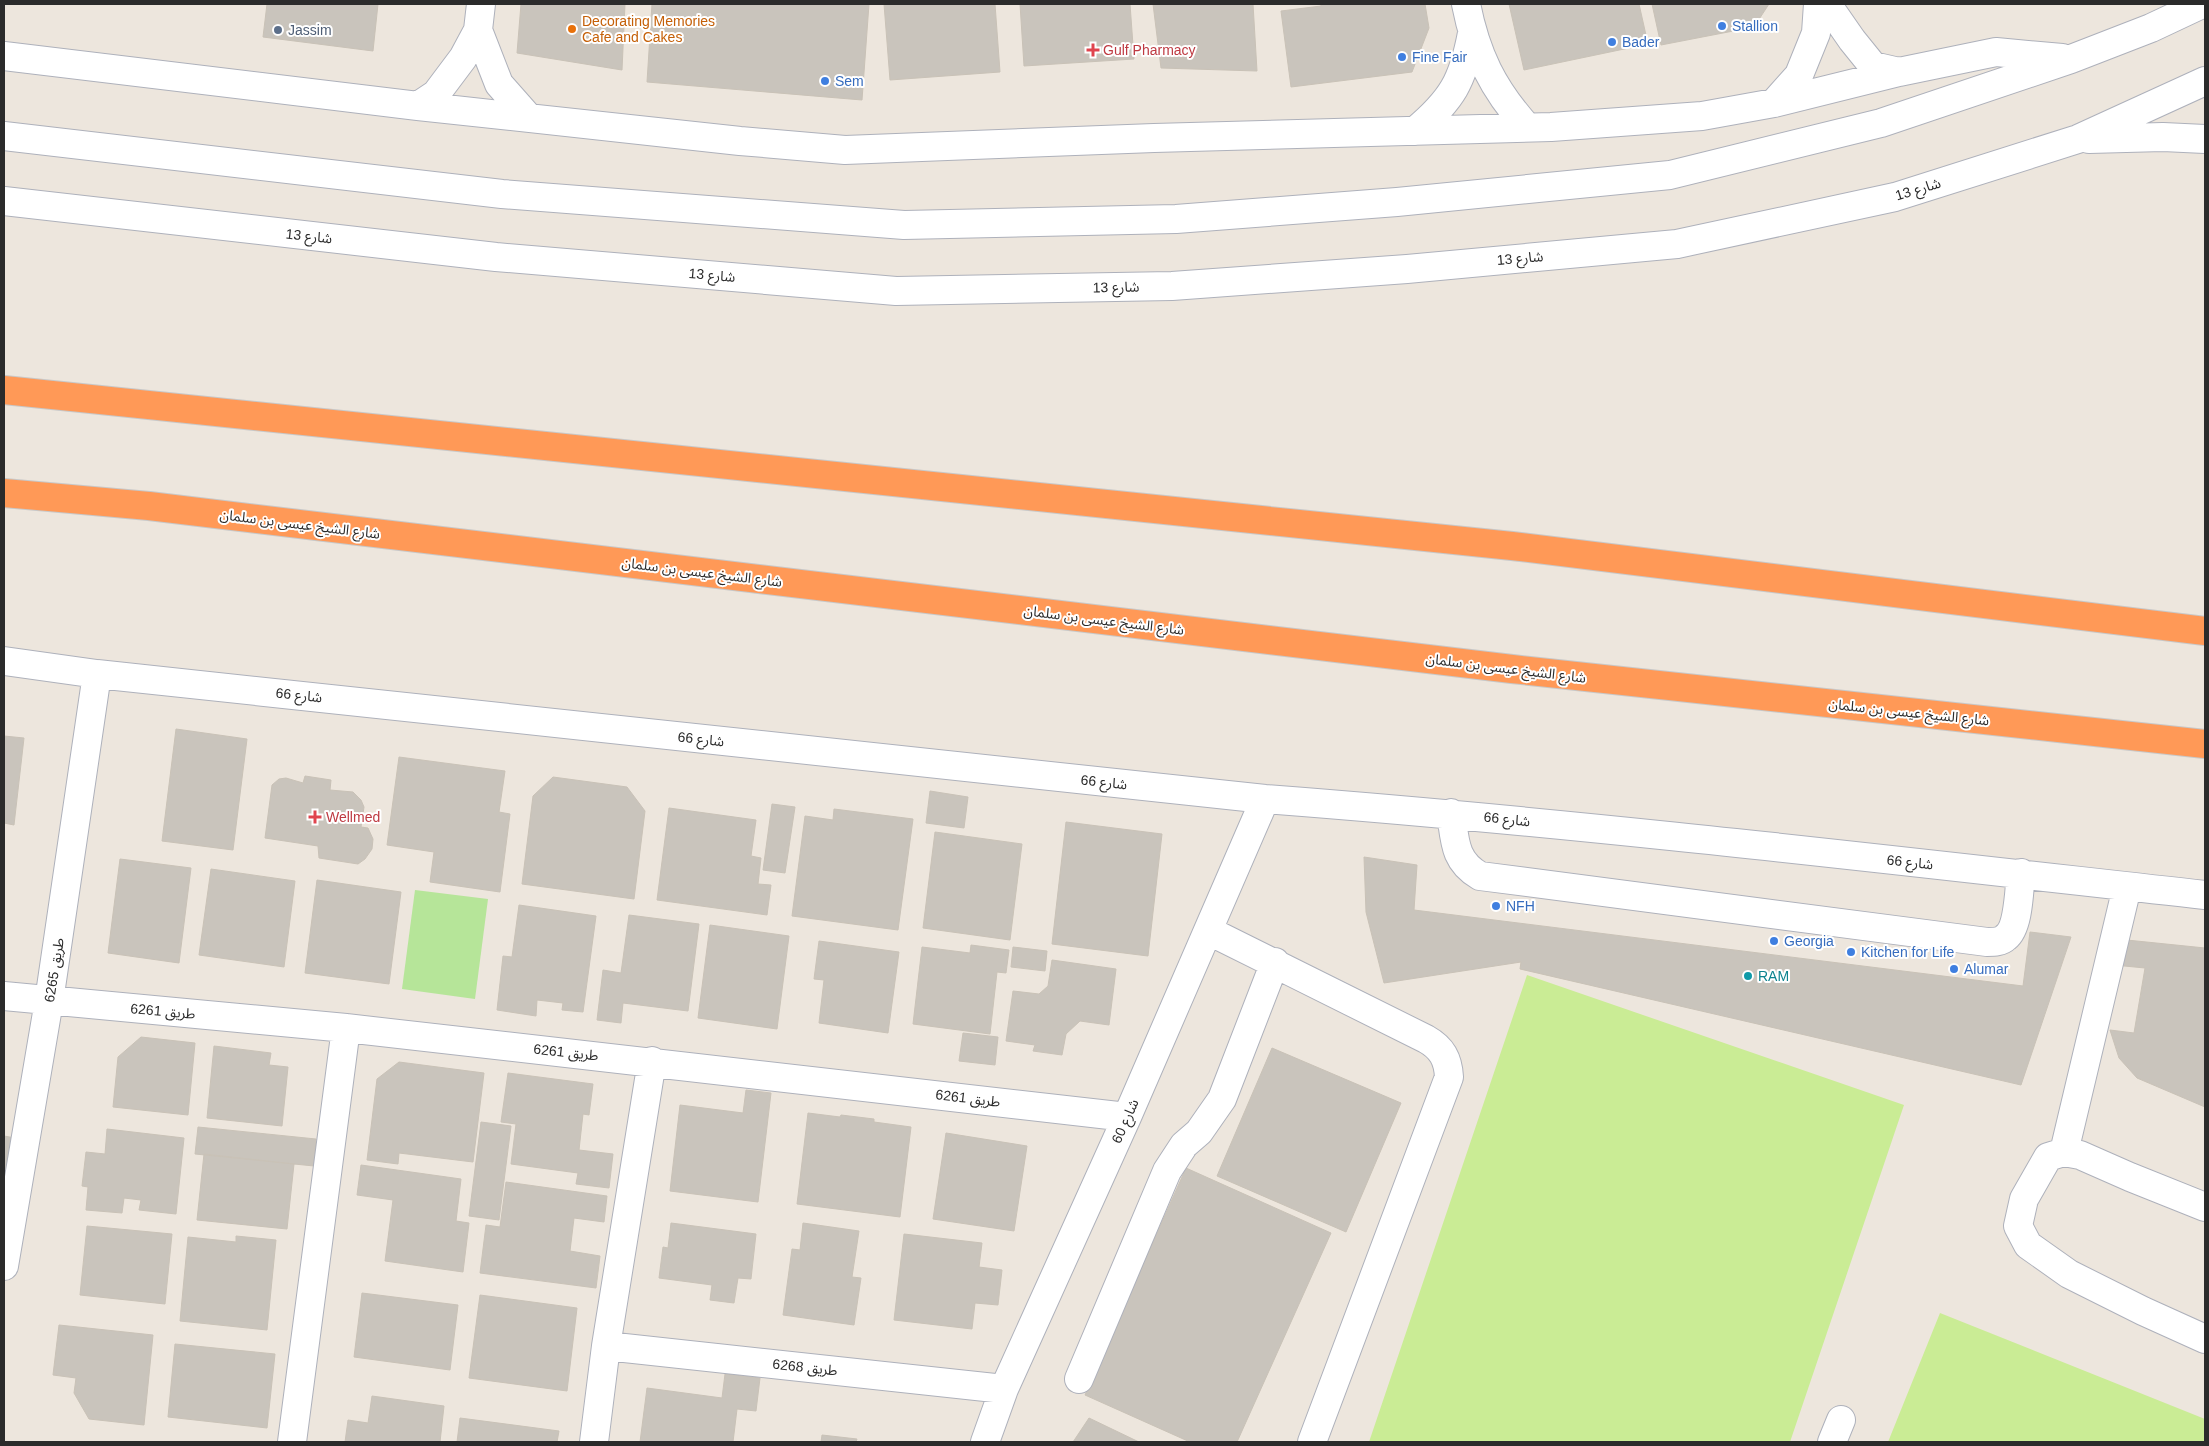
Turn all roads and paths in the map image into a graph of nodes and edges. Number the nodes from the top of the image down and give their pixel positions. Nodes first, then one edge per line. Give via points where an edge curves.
1 (1466, 4) edge
2 (1818, 4) edge
3 (1827, 4) edge
4 (2167, 4) edge
5 (2202, 4) edge
6 (479, 17) edge
7 (2151, 28) junction
8 (1472, 33) junction
9 (4, 56) edge
10 (2071, 59) junction
11 (1899, 72) junction
12 (2205, 81) edge
13 (1774, 103) junction
14 (418, 106) junction
15 (529, 118) junction
16 (1527, 127) junction
17 (1415, 131) junction
18 (4, 136) edge
19 (2078, 139) junction
20 (2205, 139) edge
21 (4, 201) edge
22 (4, 390) edge
23 (4, 492) edge
24 (2205, 631) edge
25 (4, 661) edge
26 (97, 674) junction
27 (2205, 744) edge
28 (1265, 799) junction
29 (1451, 813) junction
30 (2021, 873) junction
31 (2127, 887) junction
32 (2205, 896) edge
33 (1209, 931) junction
34 (1275, 962) junction
35 (4, 996) edge
36 (49, 1001) junction
37 (346, 1028) junction
38 (652, 1062) junction
39 (1127, 1117) junction
40 (2064, 1152) junction
41 (2205, 1207) edge
42 (4, 1266) edge
43 (2205, 1339) edge
44 (606, 1346) junction
45 (1079, 1379) dead end
46 (1004, 1389) junction
47 (292, 1442) edge
48 (594, 1442) edge
49 (985, 1442) edge
50 (1312, 1442) edge

1 - 8 street
2 - 13 street via 1816,33 1799,75
3 - 11 street via 1873,66
4 - 7 street
5 - 7 street
6 - 14 street via 463,58 436,94
6 - 15 street via 499,84
7 - 10 street
8 - 16 street via 1488,74
8 - 17 street via 1467,62 1455,89 1438,112
9 - 14 street
10 - 11 street via 1996,52
10 - 18 street via 1881,123 1670,175 1397,202 1176,219 904,225 502,194
11 - 13 street
12 - 19 street, شارع 13
13 - 16 street via 1702,116
14 - 15 street
15 - 17 street via 845,150
16 - 17 street
19 - 20 street
19 - 21 street, شارع 13 via 1895,197 1677,244 1407,269 1172,286 896,291 496,256
22 - 24 highway via 1502,545
23 - 27 highway, شارع الشيخ عيسى بن سلمان via 149,506 1502,668
25 - 26 street, شارع 66
26 - 28 street, شارع 66
26 - 36 street, طريق 6265
28 - 29 street, شارع 66
28 - 33 street, شارع 60
29 - 30 street, شارع 66
29 - 30 street via 1462,861 1480,876 1987,942 1997,942 2013,929
30 - 31 street, شارع 66
31 - 32 street, شارع 66
31 - 40 street
33 - 34 street
33 - 39 street, شارع 60
34 - 45 street via 1222,1100 1167,1171
34 - 50 street via 1426,1039 1440,1049 1448,1065 1449,1077
35 - 36 street, طريق 6261
36 - 37 street, طريق 6261
36 - 42 street, طريق 6265
37 - 38 street, طريق 6261
37 - 47 street
38 - 39 street, طريق 6261
38 - 44 street
39 - 46 street, شارع 60
40 - 41 street via 2080,1155
40 - 43 street via 2048,1157 2024,1199 2018,1226 2028,1245 2069,1274
44 - 46 street, طريق 6268
44 - 48 street
46 - 49 street, شارع 60

